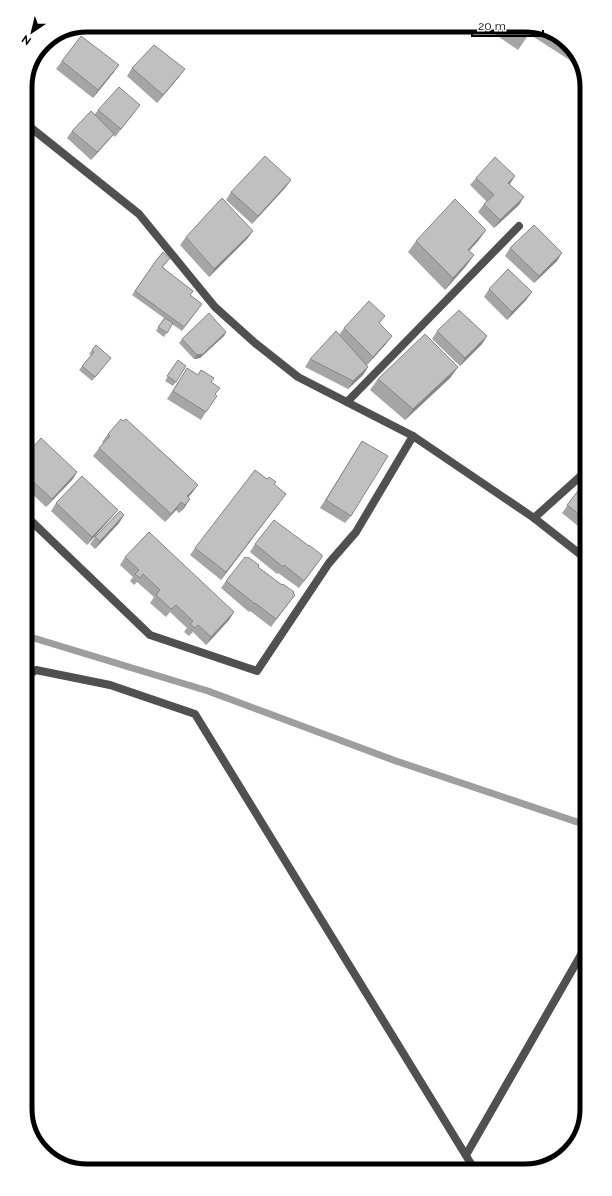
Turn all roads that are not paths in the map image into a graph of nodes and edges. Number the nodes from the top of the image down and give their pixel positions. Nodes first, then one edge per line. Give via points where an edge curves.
1 (32, 129) edge
2 (519, 226) dead end
3 (347, 402) junction
4 (413, 436) junction
5 (580, 477) edge
6 (534, 518) junction
7 (32, 522) edge
8 (580, 554) edge
9 (32, 672) edge
10 (580, 956) edge
11 (466, 1154) junction
12 (471, 1164) edge

1 - 3 street via 139,214 215,307 255,343 298,376
2 - 3 street
3 - 4 street
4 - 6 street
4 - 7 street via 356,532 329,563 257,671 150,635
5 - 6 street
6 - 8 street
9 - 11 street via 36,670 110,685 195,714
10 - 11 street
11 - 12 street

